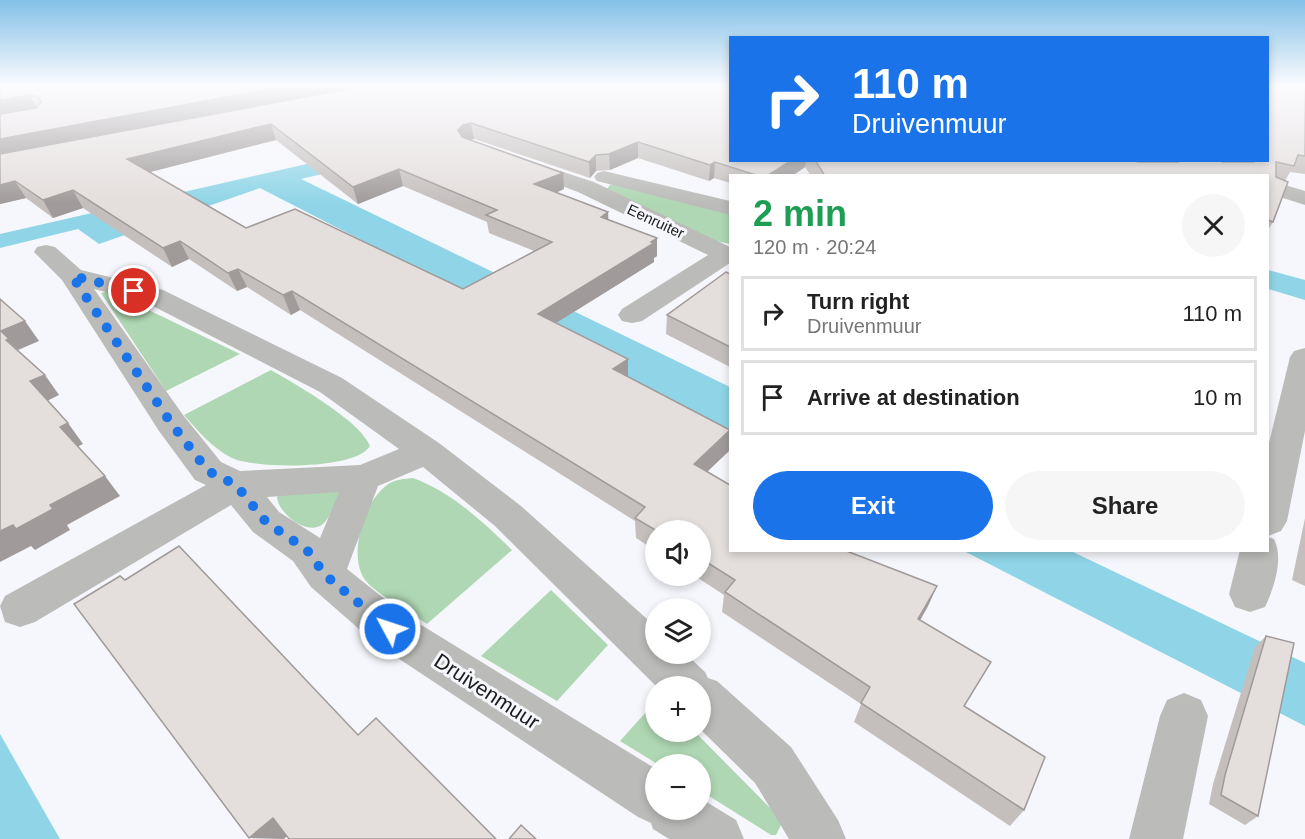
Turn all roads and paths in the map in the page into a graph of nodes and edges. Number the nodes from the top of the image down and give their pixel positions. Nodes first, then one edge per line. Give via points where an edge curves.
1 (507, 159) edge
2 (604, 178) junction
3 (1269, 186) edge
4 (1269, 195) edge
5 (1305, 200) edge
6 (729, 208) edge
7 (729, 255) edge
8 (632, 315) dead end
9 (1305, 357) edge
10 (1282, 430) edge
11 (427, 452) junction
12 (363, 478) junction
13 (236, 485) junction
14 (1269, 514) edge
15 (1260, 552) edge
16 (325, 575) junction
17 (1250, 594) dead end
18 (20, 609) dead end
19 (678, 676) edge
20 (711, 707) edge
21 (1184, 716) dead end
22 (645, 792) edge
23 (688, 820) edge
24 (717, 839) edge
25 (819, 839) edge
26 (1156, 839) edge

1 - 2 street, Eenruiter
2 - 6 street, Eenruiter
2 - 7 street, Eenruiter
3 - 5 street
4 - 5 street
7 - 8 street
9 - 10 street
10 - 14 street
11 - 12 street
11 - 13 street, Druivenmuur via 331,385 154,296 59,264 204,467
11 - 19 street, Druivenmuur via 534,539
12 - 13 street
12 - 16 street
13 - 16 street, Druivenmuur via 266,522 307,550
13 - 18 street
15 - 17 street
16 - 22 street, Druivenmuur via 390,629
20 - 25 street via 772,765
21 - 26 street
23 - 24 street

